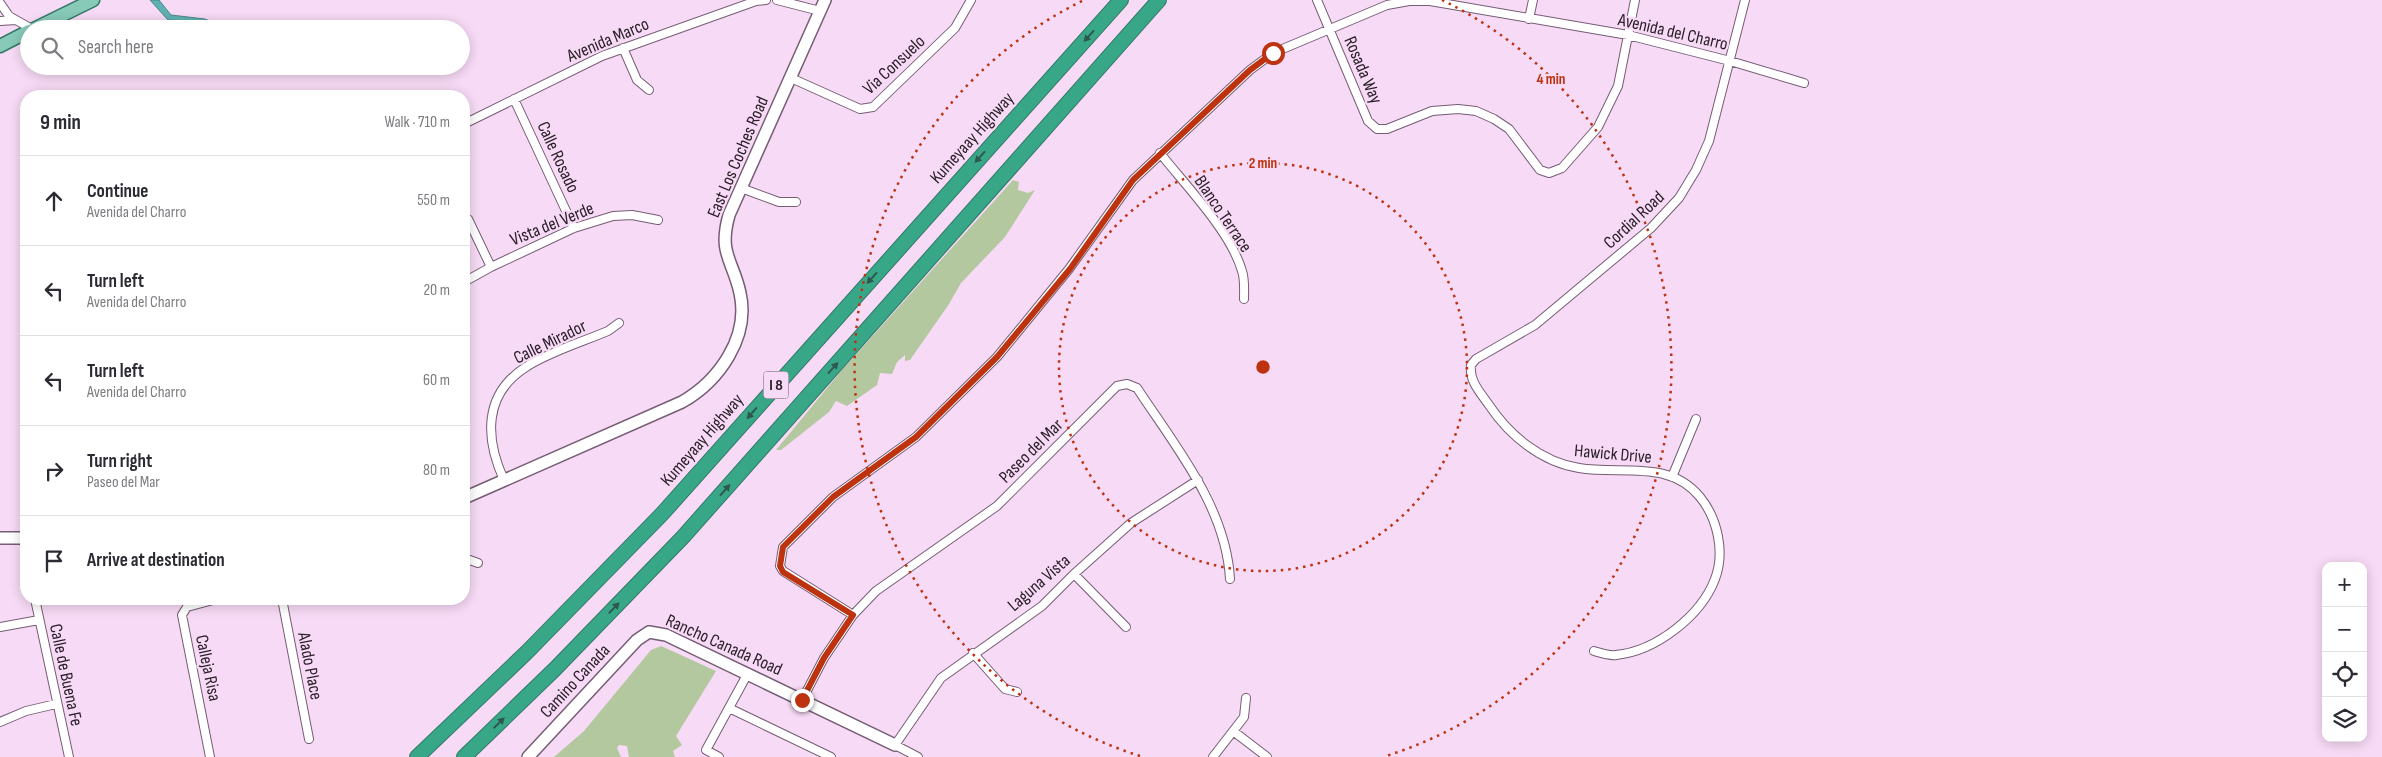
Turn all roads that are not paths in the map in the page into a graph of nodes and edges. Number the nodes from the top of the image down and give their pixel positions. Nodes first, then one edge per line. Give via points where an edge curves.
1 (93, 0) edge
2 (766, 0) edge
3 (777, 0) edge
4 (970, 0) edge
5 (1121, 0) edge
6 (1159, 0) edge
7 (1317, 0) edge
8 (1533, 0) edge
9 (1635, 0) edge
10 (1745, 0) edge
11 (0, 3) edge
12 (822, 6) edge
13 (1529, 18) junction
14 (16, 20) junction
15 (52, 20) edge
16 (0, 21) edge
17 (20, 22) edge
18 (1328, 28) junction
19 (1628, 35) junction
20 (20, 36) edge
21 (0, 46) edge
22 (623, 48) junction
23 (1730, 61) junction
24 (791, 78) junction
25 (1804, 83) dead end
26 (649, 90) dead end
27 (514, 99) junction
28 (470, 121) edge
29 (1160, 153) junction
30 (741, 188) junction
31 (796, 202) dead end
32 (658, 220) dead end
33 (470, 223) edge
34 (574, 228) junction
35 (490, 266) junction
36 (470, 278) edge
37 (1244, 299) dead end
38 (618, 323) dead end
39 (1470, 372) joint
40 (1696, 419) dead end
41 (1672, 477) junction
42 (504, 480) junction
43 (1198, 480) junction
44 (470, 495) edge
45 (0, 538) edge
46 (20, 541) edge
47 (470, 560) edge
48 (478, 562) dead end
49 (1074, 574) junction
50 (1230, 579) dead end
51 (36, 605) edge
52 (192, 605) edge
53 (283, 605) edge
54 (853, 615) junction
55 (39, 620) junction
56 (0, 627) edge
57 (1126, 627) dead end
58 (650, 632) joint
59 (1594, 651) dead end
60 (974, 653) junction
61 (748, 673) junction
62 (1017, 692) dead end
63 (1246, 698) dead end
64 (802, 700) junction
65 (56, 704) junction
66 (729, 708) junction
67 (0, 722) edge
68 (1233, 731) junction
69 (309, 739) dead end
70 (895, 745) junction
71 (69, 757) edge
72 (210, 757) edge
73 (417, 757) edge
74 (464, 757) edge
75 (528, 757) edge
76 (719, 757) edge
77 (831, 757) edge
78 (918, 757) edge
79 (1213, 757) edge
80 (1267, 757) edge

1 - 15 main road
2 - 22 street, Avenida Marco
3 - 12 street
4 - 24 street, Via Consuelo via 955,28 873,107 860,109
5 -> 73 highway, Kumeyaay Highway / I 8 via 662,514 527,652
74 -> 6 highway, I 8 via 683,537
7 - 18 street, Rosada Way
8 - 13 street
9 - 19 street
10 - 23 street, Cordial Road
11 - 14 street
12 - 24 street, East Los Coches Road
13 - 18 street, Avenida del Charro via 1440,2 1409,1 1387,5
13 - 19 street, Avenida del Charro
14 - 16 street
14 - 17 street
18 - 19 street, Rosada Way via 1368,121 1377,128 1387,129 1432,111 1476,111 1508,128 1540,170 1550,173 1562,168 1598,127 1618,86
18 - 29 street, Avenida del Charro via 1273,53 1250,70
19 - 23 street, Avenida del Charro
20 - 21 main road
22 - 26 street via 636,80
22 - 27 street, Avenida Marco
23 - 25 street, Avenida del Charro
23 - 39 street, Cordial Road via 1709,141 1696,170 1667,213 1535,325 1476,359
24 - 30 street, East Los Coches Road
27 - 28 street, Avenida Marco
27 - 34 street, Calle Rosado
29 - 37 street, Blanco Terrace via 1235,252 1243,273
29 - 54 street, Avenida del Charro via 1133,180 1070,269 997,357 916,437 833,497 783,547 780,566 783,572
30 - 31 street via 779,202
30 - 42 street, East Los Coches Road via 730,215 725,240 727,257 741,296 741,325 735,344 714,377 682,402
32 - 34 street, Vista del Verde via 632,215 613,216
33 - 35 street
34 - 35 street, Vista del Verde
35 - 36 street, Vista del Verde
38 - 42 street, Calle Mirador via 608,331 527,366 505,387 493,411 490,433 493,456
39 - 41 street, Hawick Drive via 1498,419 1530,448 1577,468 1647,470
40 - 41 street
41 - 59 street, Hawick Drive via 1700,497 1715,524 1719,539 1715,579 1702,602 1681,625 1656,641 1636,651 1615,655
42 - 44 street, East Los Coches Road
43 - 49 street, Laguna Vista via 1131,523
43 - 50 street, Paseo del Mar via 1218,521 1229,560
43 - 54 street, Paseo del Mar via 1137,388 1127,384 1117,386 997,506 876,591
45 - 46 street
47 - 48 street
49 - 57 street
49 - 60 street, Laguna Vista via 1042,606
51 - 55 street, Calle de Buena Fe
52 - 72 street, Calleja Risa via 182,616
53 - 69 street, Alado Place
54 - 64 street, Paseo del Mar via 824,658
55 - 56 street
55 - 65 street, Calle de Buena Fe
58 - 61 street, Rancho Canada Road via 666,635
58 - 75 street, Camino Canada via 637,640
60 - 62 street via 1006,689
60 - 70 street, Laguna Vista via 935,684
61 - 64 street, Rancho Canada Road
61 - 66 street
63 - 68 street via 1244,717
64 - 70 street, Rancho Canada Road
65 - 67 street via 26,711
65 - 71 street, Calle de Buena Fe
66 - 76 street via 706,750
66 - 77 street
68 - 79 street
68 - 80 street
70 - 78 street, Rancho Canada Road

